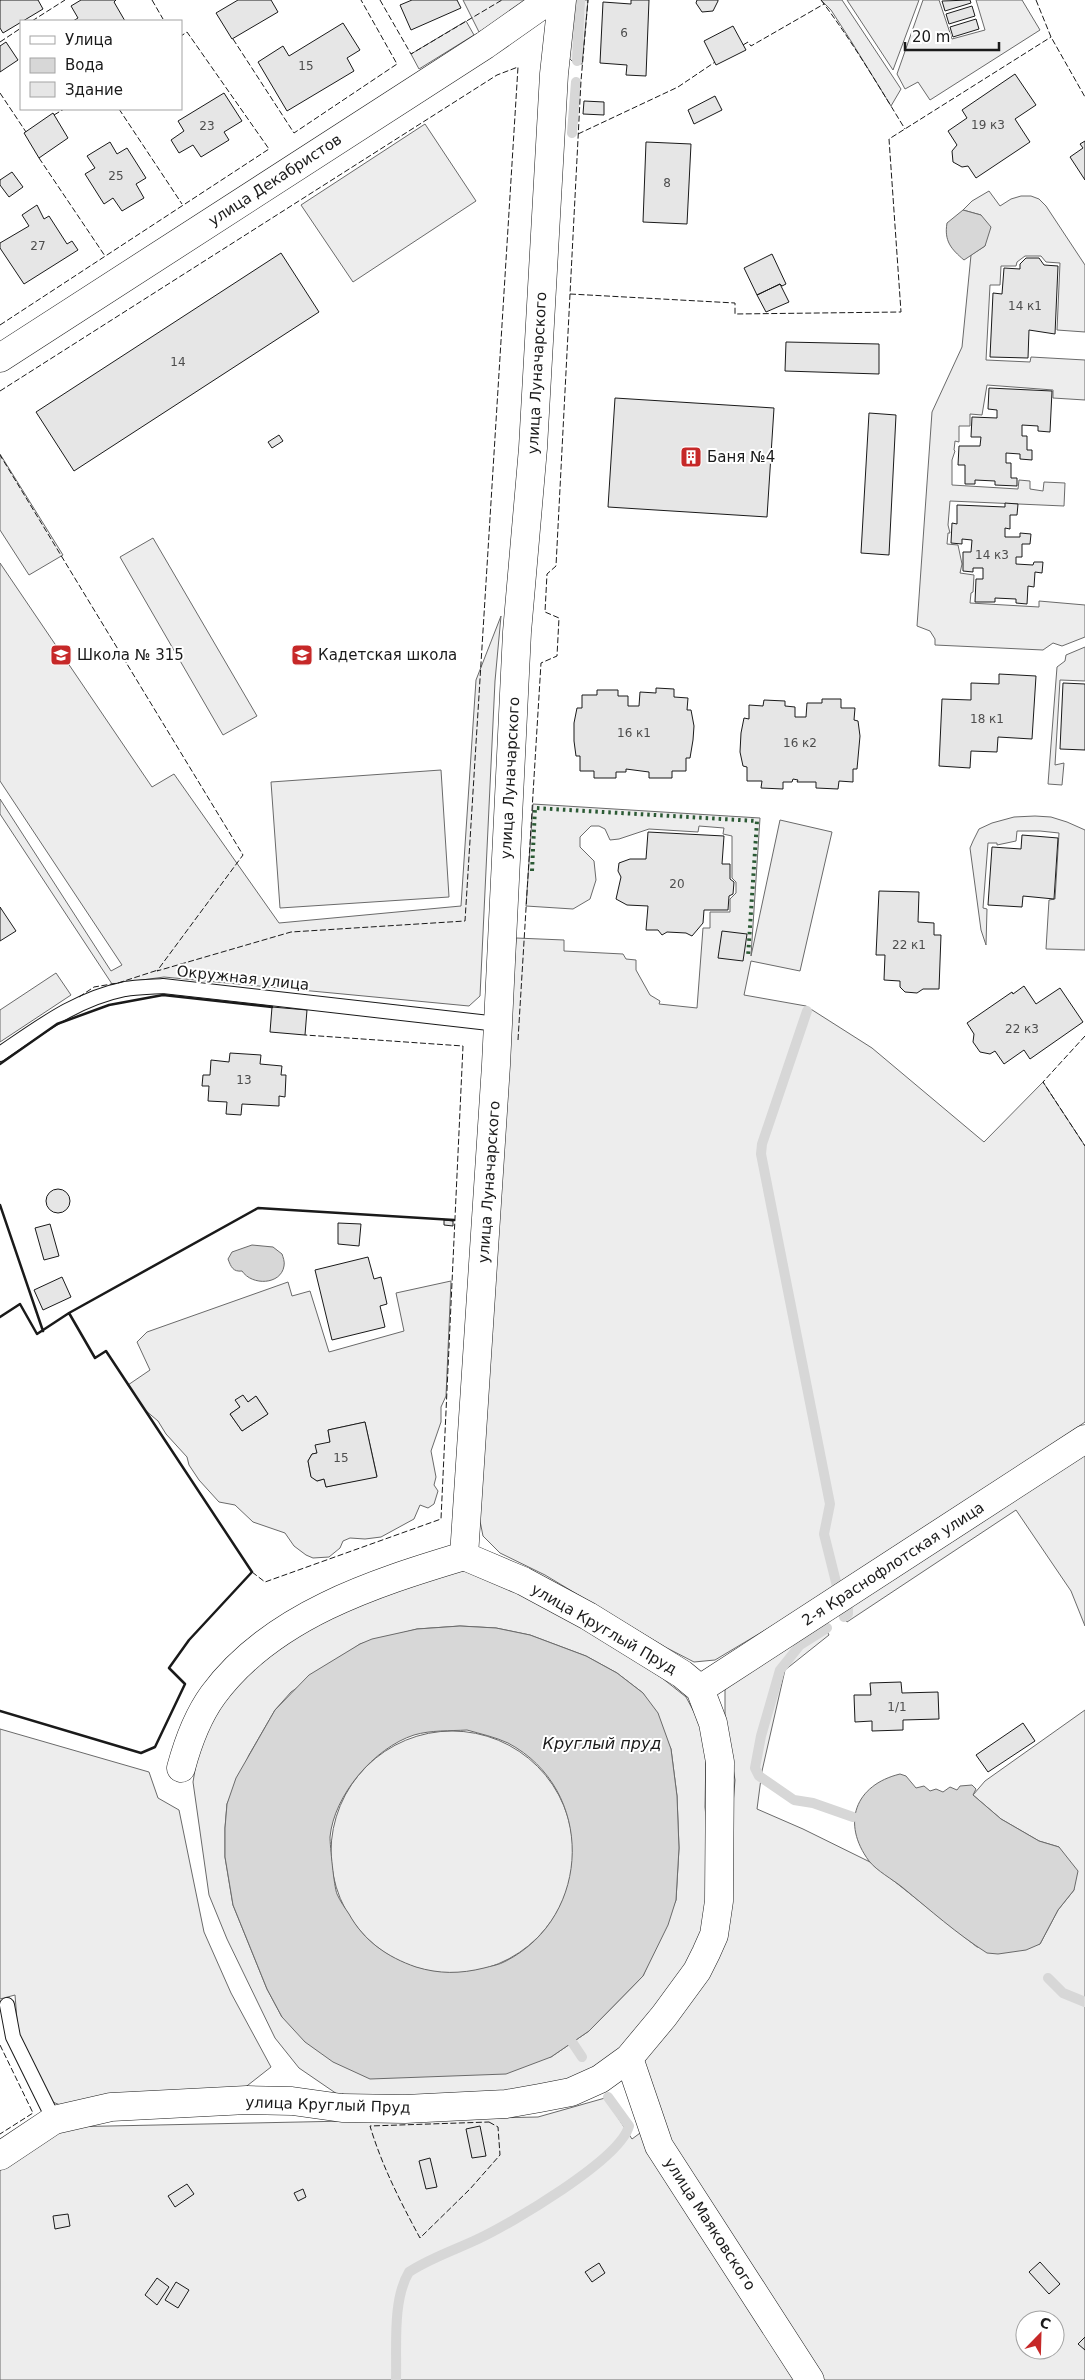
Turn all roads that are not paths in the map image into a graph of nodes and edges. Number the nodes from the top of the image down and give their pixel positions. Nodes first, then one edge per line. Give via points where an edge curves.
1 (549, 0) edge
2 (562, 0) edge
3 (0, 358) edge
4 (498, 1024) junction
5 (0, 1054) edge
6 (1085, 1439) edge
7 (464, 1556) junction
8 (700, 1689) junction
9 (181, 1768) dead end
10 (8, 2005) dead end
11 (629, 2058) junction
12 (54, 2120) junction
13 (0, 2156) edge
14 (810, 2380) edge

1 - 3 street, улица Декабристов via 485,45
2 - 4 street, улица Луначарского via 554,74 533,448 516,661
4 - 5 lane, Окружная улица via 163,986 126,989 79,1003
4 - 7 street, улица Луначарского
6 - 8 street, 2-я Краснофлотская улица
7 - 8 street, улица Круглый Пруд via 494,1567 588,1616 682,1674
7 - 9 street via 404,1574 357,1593 298,1622 255,1651 228,1676 212,1697 188,1743
8 - 11 street, улица Круглый Пруд via 713,1723 720,1762 719,1901 714,1935 696,1971
10 - 12 lane via 13,2037
11 - 12 street, улица Круглый Пруд via 600,2079 571,2092 506,2104 405,2109 342,2108 292,2101 247,2100 111,2107
11 - 14 street, улица Маяковского via 660,2146
12 - 13 street

